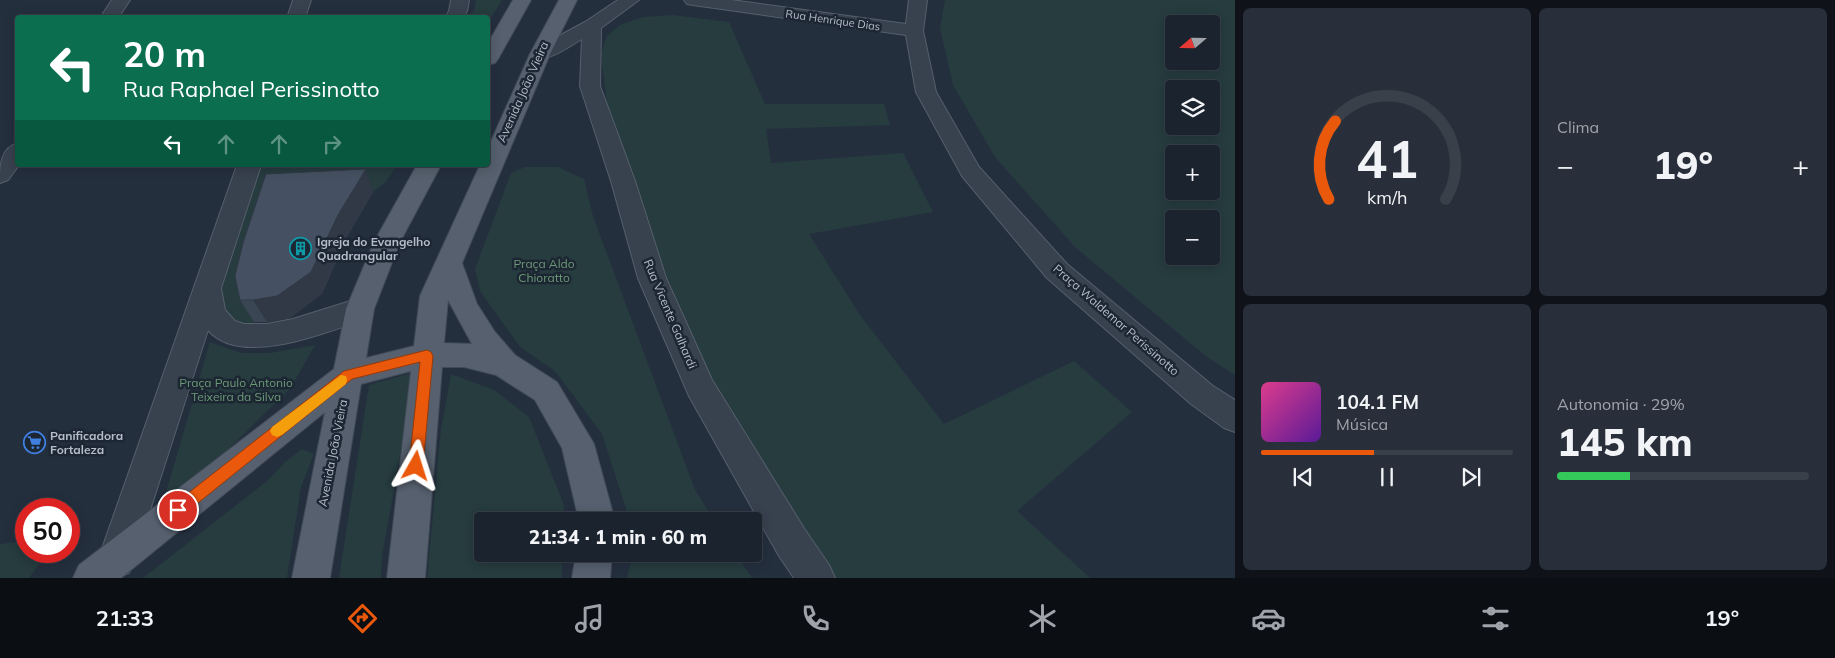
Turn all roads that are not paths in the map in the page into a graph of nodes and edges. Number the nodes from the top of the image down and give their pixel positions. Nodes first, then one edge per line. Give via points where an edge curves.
1 (121, 0) edge
2 (302, 0) edge
3 (460, 0) edge
4 (522, 0) edge
5 (568, 0) edge
6 (630, 0) edge
7 (693, 0) edge
8 (918, 0) edge
9 (112, 15) edge
10 (297, 15) edge
11 (456, 15) edge
12 (592, 26) junction
13 (914, 31) junction
14 (540, 54) junction
15 (490, 56) edge
16 (15, 154) edge
17 (490, 166) edge
18 (248, 167) edge
19 (428, 167) edge
20 (490, 167) edge
21 (0, 175) edge
22 (448, 261) junction
23 (208, 289) junction
24 (360, 310) junction
25 (427, 356) junction
26 (504, 364) junction
27 (348, 374) junction
28 (1235, 418) edge
29 (596, 512) edge
30 (593, 562) edge
31 (104, 569) edge
32 (311, 578) edge
33 (406, 578) edge
34 (591, 578) edge
35 (816, 578) edge

1 - 9 street
2 - 10 street
3 - 11 street
4 - 15 main road
5 - 14 main road, Avenida João Vieira
6 - 12 street
7 - 13 street, Rua Henrique Dias
8 - 13 street, Praça Waldemar Perissinotto
12 - 14 street
12 - 35 street, Rua Vicente Galhardi via 590,86 652,278 700,387
13 - 28 street, Praça Waldemar Perissinotto via 926,92 970,171 1057,271 1202,395
14 - 17 main road, Avenida João Vieira
16 - 21 street
18 - 23 street
19 - 24 main road, Avenida João Vieira via 388,242
20 - 22 main road, Avenida João Vieira
22 - 25 main road, Avenida João Vieira via 434,296
22 - 26 main road via 466,312 481,338
23 - 24 street via 208,302 219,324 229,332 259,337 292,332
23 - 31 street
24 - 27 main road, Avenida João Vieira
25 - 26 main road via 464,355
25 - 27 main road
25 - 33 main road, Avenida João Vieira
26 - 29 main road via 546,391 578,444
27 - 31 main road
27 - 32 main road, Avenida João Vieira
30 - 34 main road

